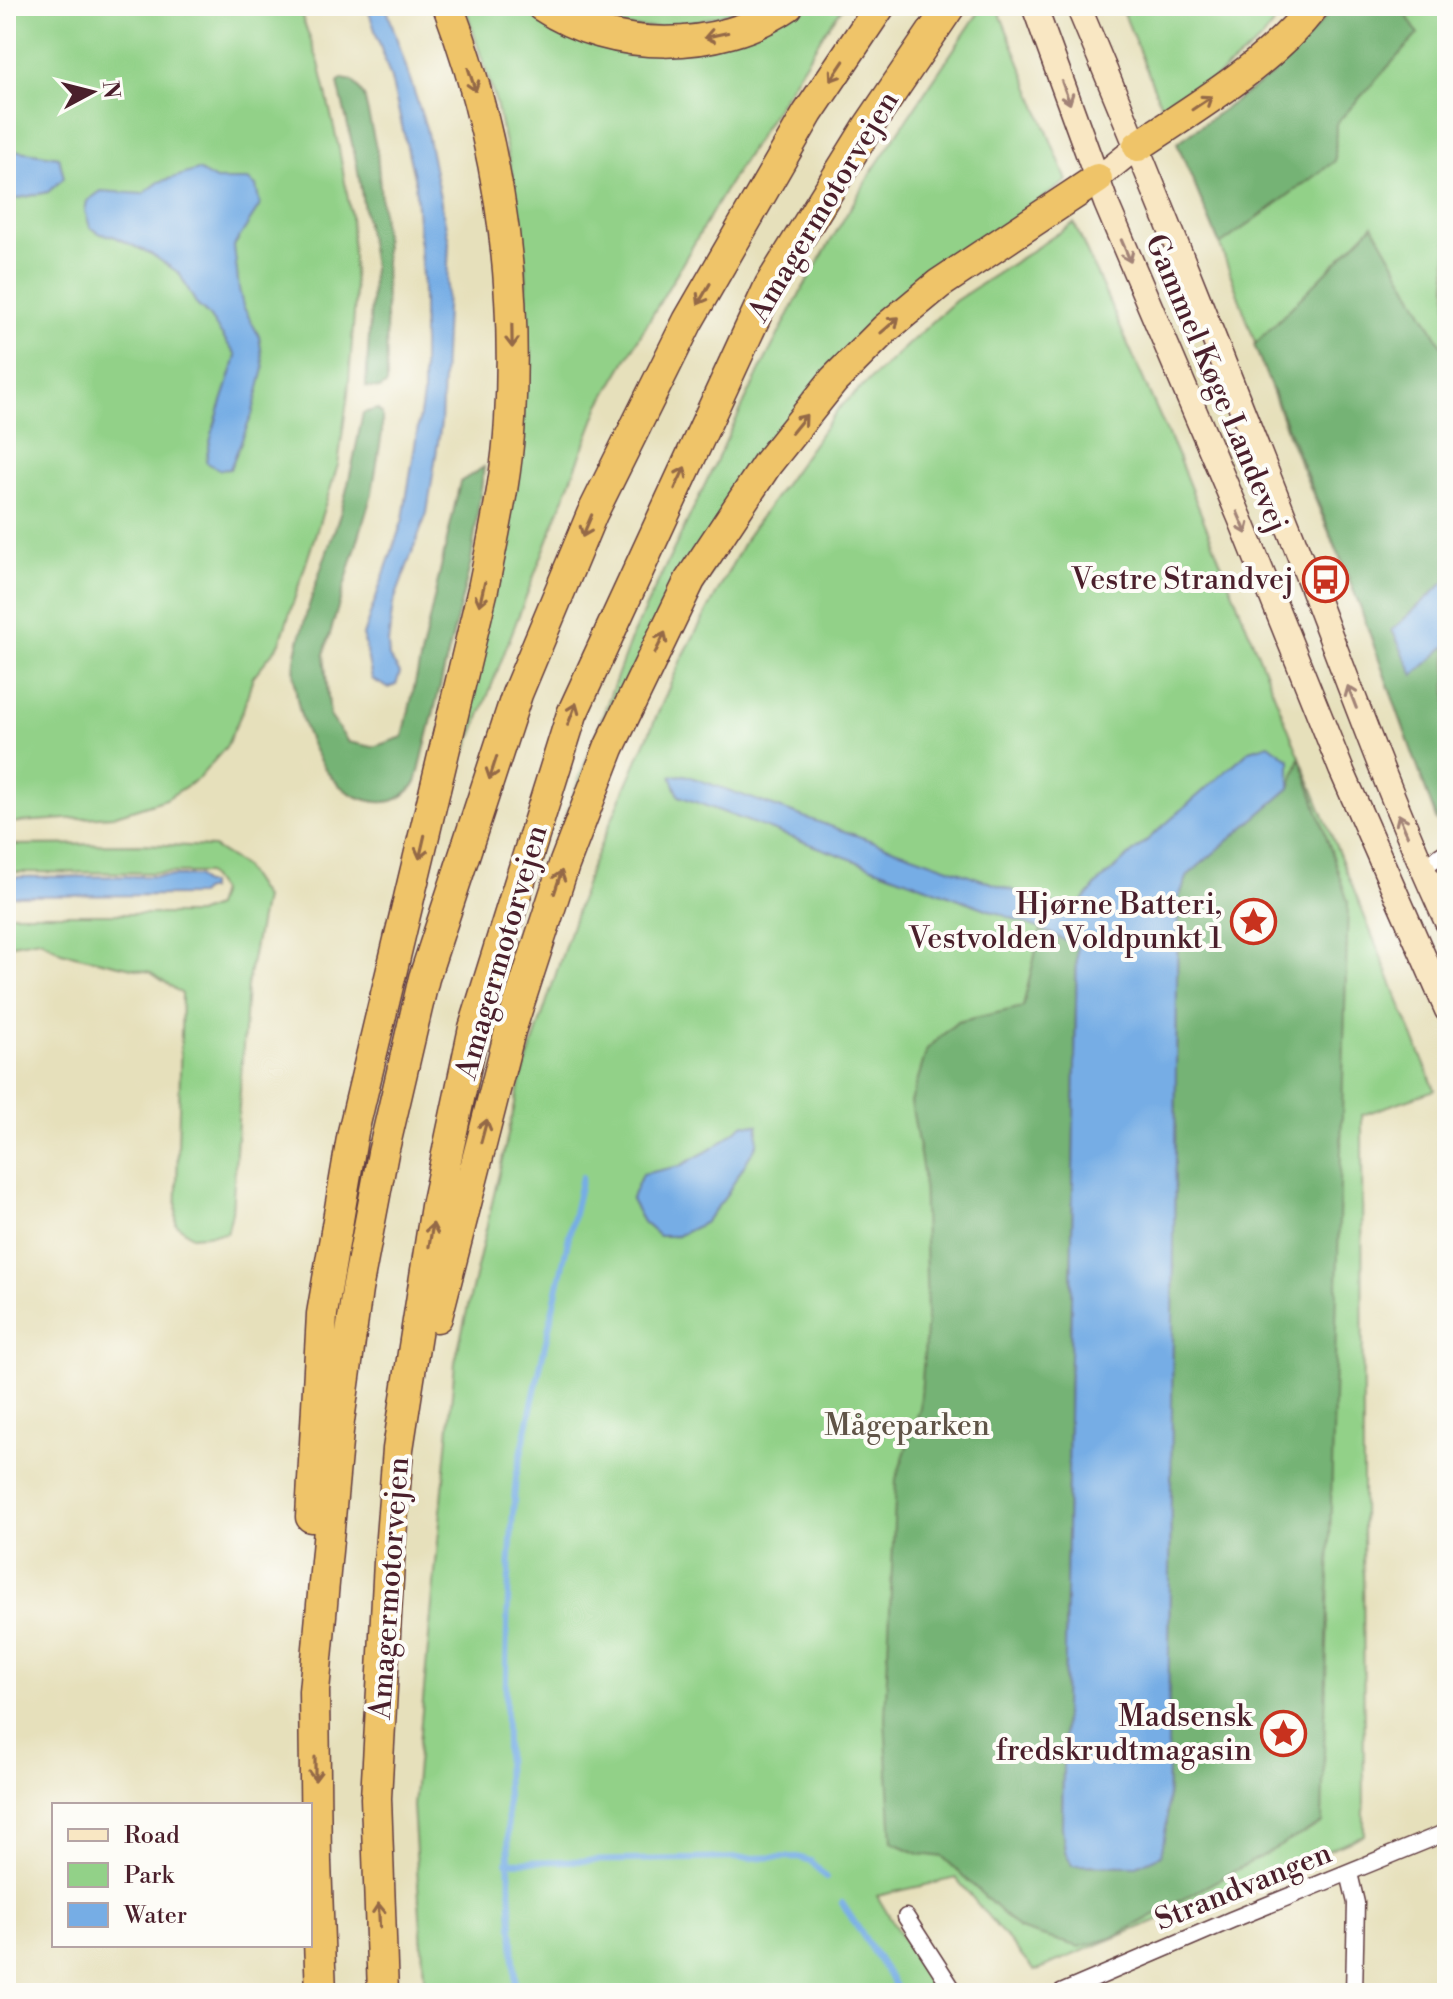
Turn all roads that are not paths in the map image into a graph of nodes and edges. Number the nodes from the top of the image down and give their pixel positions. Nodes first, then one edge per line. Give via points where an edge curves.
1 (448, 6) edge
2 (542, 6) edge
3 (788, 6) edge
4 (880, 6) edge
5 (950, 6) edge
6 (1078, 6) edge
7 (1314, 6) edge
8 (1037, 13) edge
9 (1138, 146) junction
10 (1097, 179) junction
11 (1447, 851) edge
12 (1422, 868) junction
13 (1447, 922) edge
14 (1447, 1010) edge
15 (389, 1562) junction
16 (314, 1691) junction
17 (1447, 1832) edge
18 (1349, 1873) junction
19 (906, 1917) dead end
20 (321, 1993) edge
21 (383, 1993) edge
22 (955, 1993) edge
23 (1061, 1993) edge
24 (1354, 1993) edge

1 -> 16 highway via 476,89 497,185 512,338 510,423 489,561 353,1132 322,1314 308,1588
3 -> 2 highway via 734,31 689,41 643,41 597,32
4 -> 16 highway, Amagermotorvejen via 808,113 688,321 592,514 517,694 424,978 383,1153 339,1421
15 -> 5 highway, Amagermotorvejen via 414,1337 474,1028 572,714 770,285
6 - 9 main road, Gammel Køge Landevej
9 -> 7 highway via 1239,78
8 -> 10 main road, Gammel Køge Landevej
9 - 10 main road
12 -> 9 main road, Gammel Køge Landevej
10 -> 14 main road, Gammel Køge Landevej via 1341,769
15 -> 10 highway via 443,1288 510,1031 609,748 690,580 767,464 874,339 939,284
11 - 12 street
12 - 13 main road, Gammel Køge Landevej
21 -> 15 highway, Amagermotorvejen via 376,1798
16 -> 20 highway, Amagermotorvejen
17 - 18 street, Strandvangen
18 - 23 street, Strandvangen
18 - 24 street via 1356,1903
19 - 22 street

